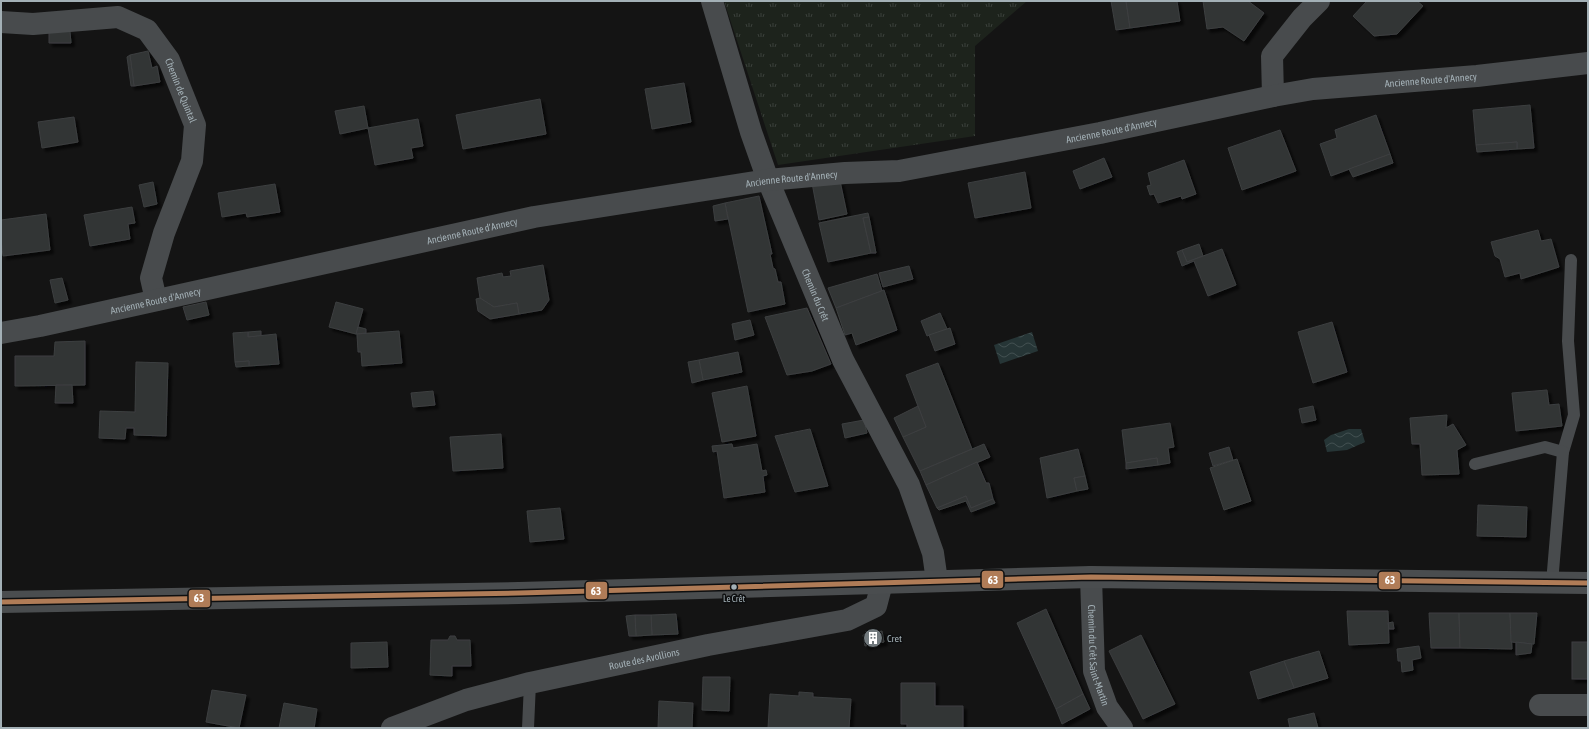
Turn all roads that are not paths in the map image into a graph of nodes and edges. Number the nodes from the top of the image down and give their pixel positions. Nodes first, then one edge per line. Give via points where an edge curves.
1 (712, 1) edge
2 (1319, 1) edge
3 (1, 22) edge
4 (1588, 63) edge
5 (1273, 96) junction
6 (768, 180) junction
7 (1571, 260) dead end
8 (156, 300) junction
9 (1, 333) edge
10 (1563, 452) junction
11 (1475, 464) dead end
12 (1091, 577) junction
13 (937, 581) junction
14 (882, 583) junction
15 (1552, 583) junction
16 (1588, 584) edge
17 (1, 602) edge
18 (530, 683) junction
19 (1540, 705) dead end
20 (1588, 705) edge
21 (392, 728) edge
22 (528, 728) edge
23 (1122, 728) edge

1 - 6 street, Chemin du Crêt
2 - 5 street via 1272,56
3 - 8 street, Chemin de Quintal via 34,24 118,17 147,30 169,60 195,125 192,161 164,233 151,278
4 - 5 street, Ancienne Route d'Annecy via 1477,76 1313,89
5 - 6 street, Ancienne Route d'Annecy via 898,171
6 - 8 street, Ancienne Route d'Annecy via 534,217
6 - 13 street, Chemin du Crêt via 843,360 909,485 933,554
7 - 10 lane via 1568,341 1574,415
8 - 9 street, Ancienne Route d'Annecy
10 - 11 lane via 1546,447
10 - 15 lane
12 - 13 main road
12 - 15 main road
12 - 23 street, Chemin du Crêt Saint-Martin via 1094,671 1107,707
13 - 14 main road
14 - 17 main road via 519,593
14 - 18 street, Route des Avollions via 876,606 847,620 708,645
15 - 16 main road
18 - 21 street, Route des Avollions via 466,700
18 - 22 lane
19 - 20 street

